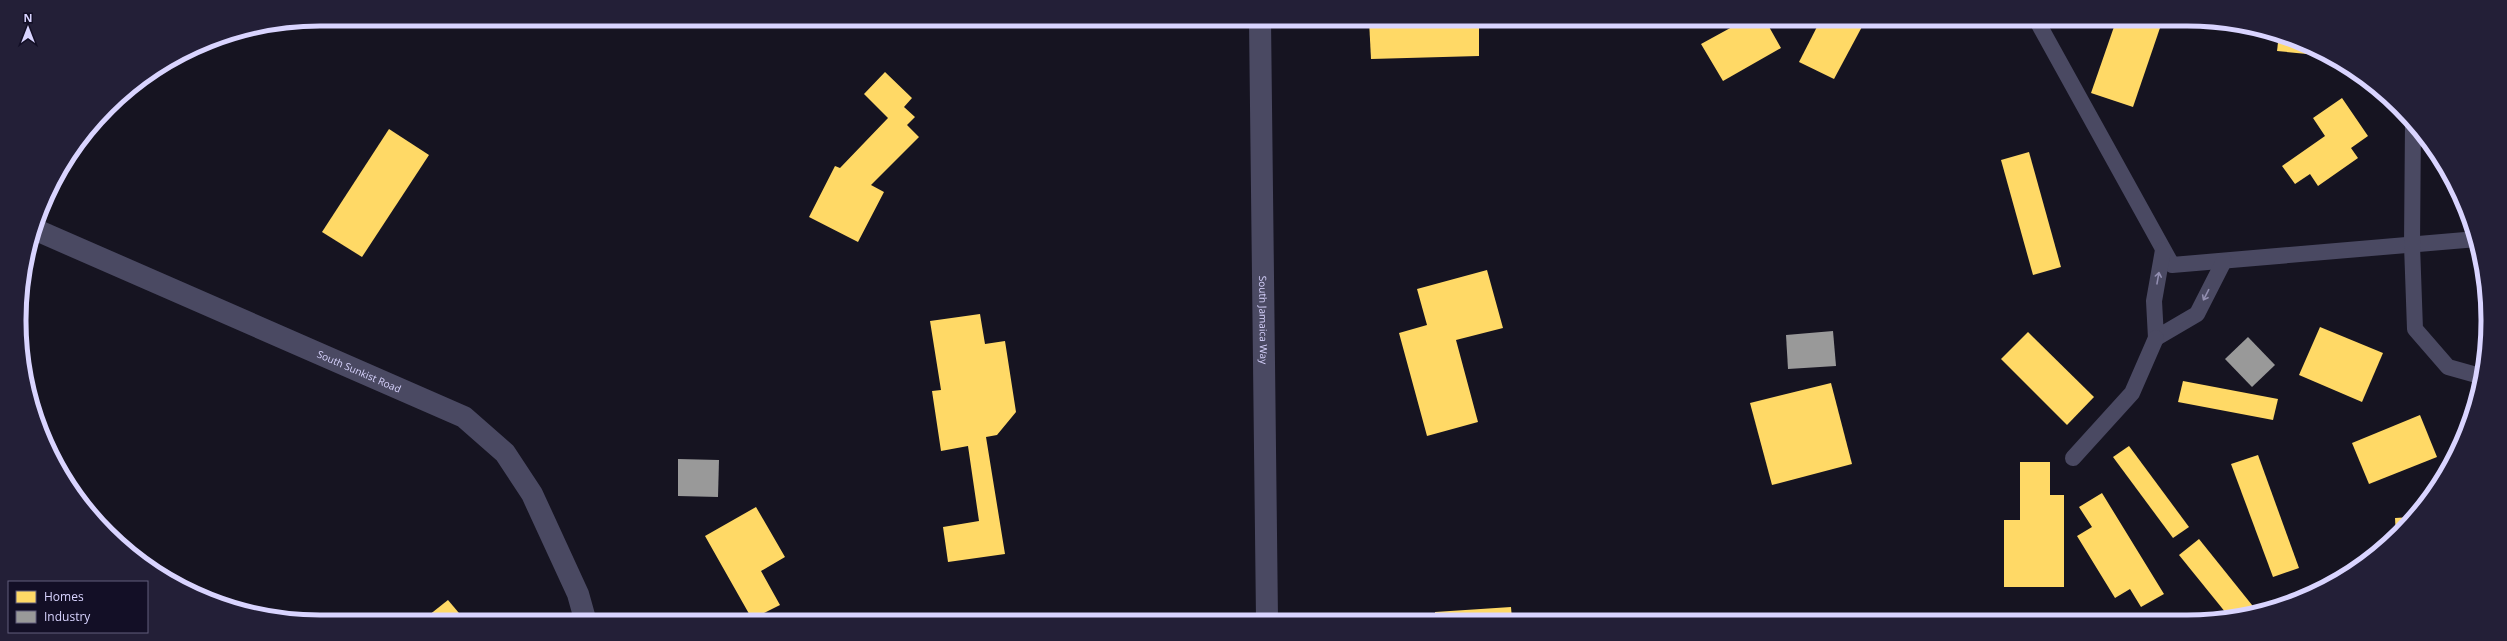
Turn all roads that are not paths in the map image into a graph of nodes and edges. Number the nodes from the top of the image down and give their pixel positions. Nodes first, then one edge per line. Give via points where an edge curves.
1 (1260, 26) edge
2 (2040, 26) edge
3 (2413, 132) edge
4 (40, 232) edge
5 (2470, 240) edge
6 (2412, 245) junction
7 (2163, 250) junction
8 (2224, 261) junction
9 (2156, 338) junction
10 (2476, 375) edge
11 (2073, 458) dead end
12 (585, 615) edge
13 (1267, 615) edge

1 - 13 street, South Jamaica Way
2 - 7 lane
3 - 6 lane
4 - 12 street, South Sunkist Road via 464,417 505,453 532,494 578,594
5 - 6 lane
6 - 8 lane
6 - 10 lane via 2415,329 2448,367
7 - 8 lane via 2172,265
9 -> 7 lane via 2154,301
8 -> 9 lane via 2197,314
9 - 11 lane via 2132,393

